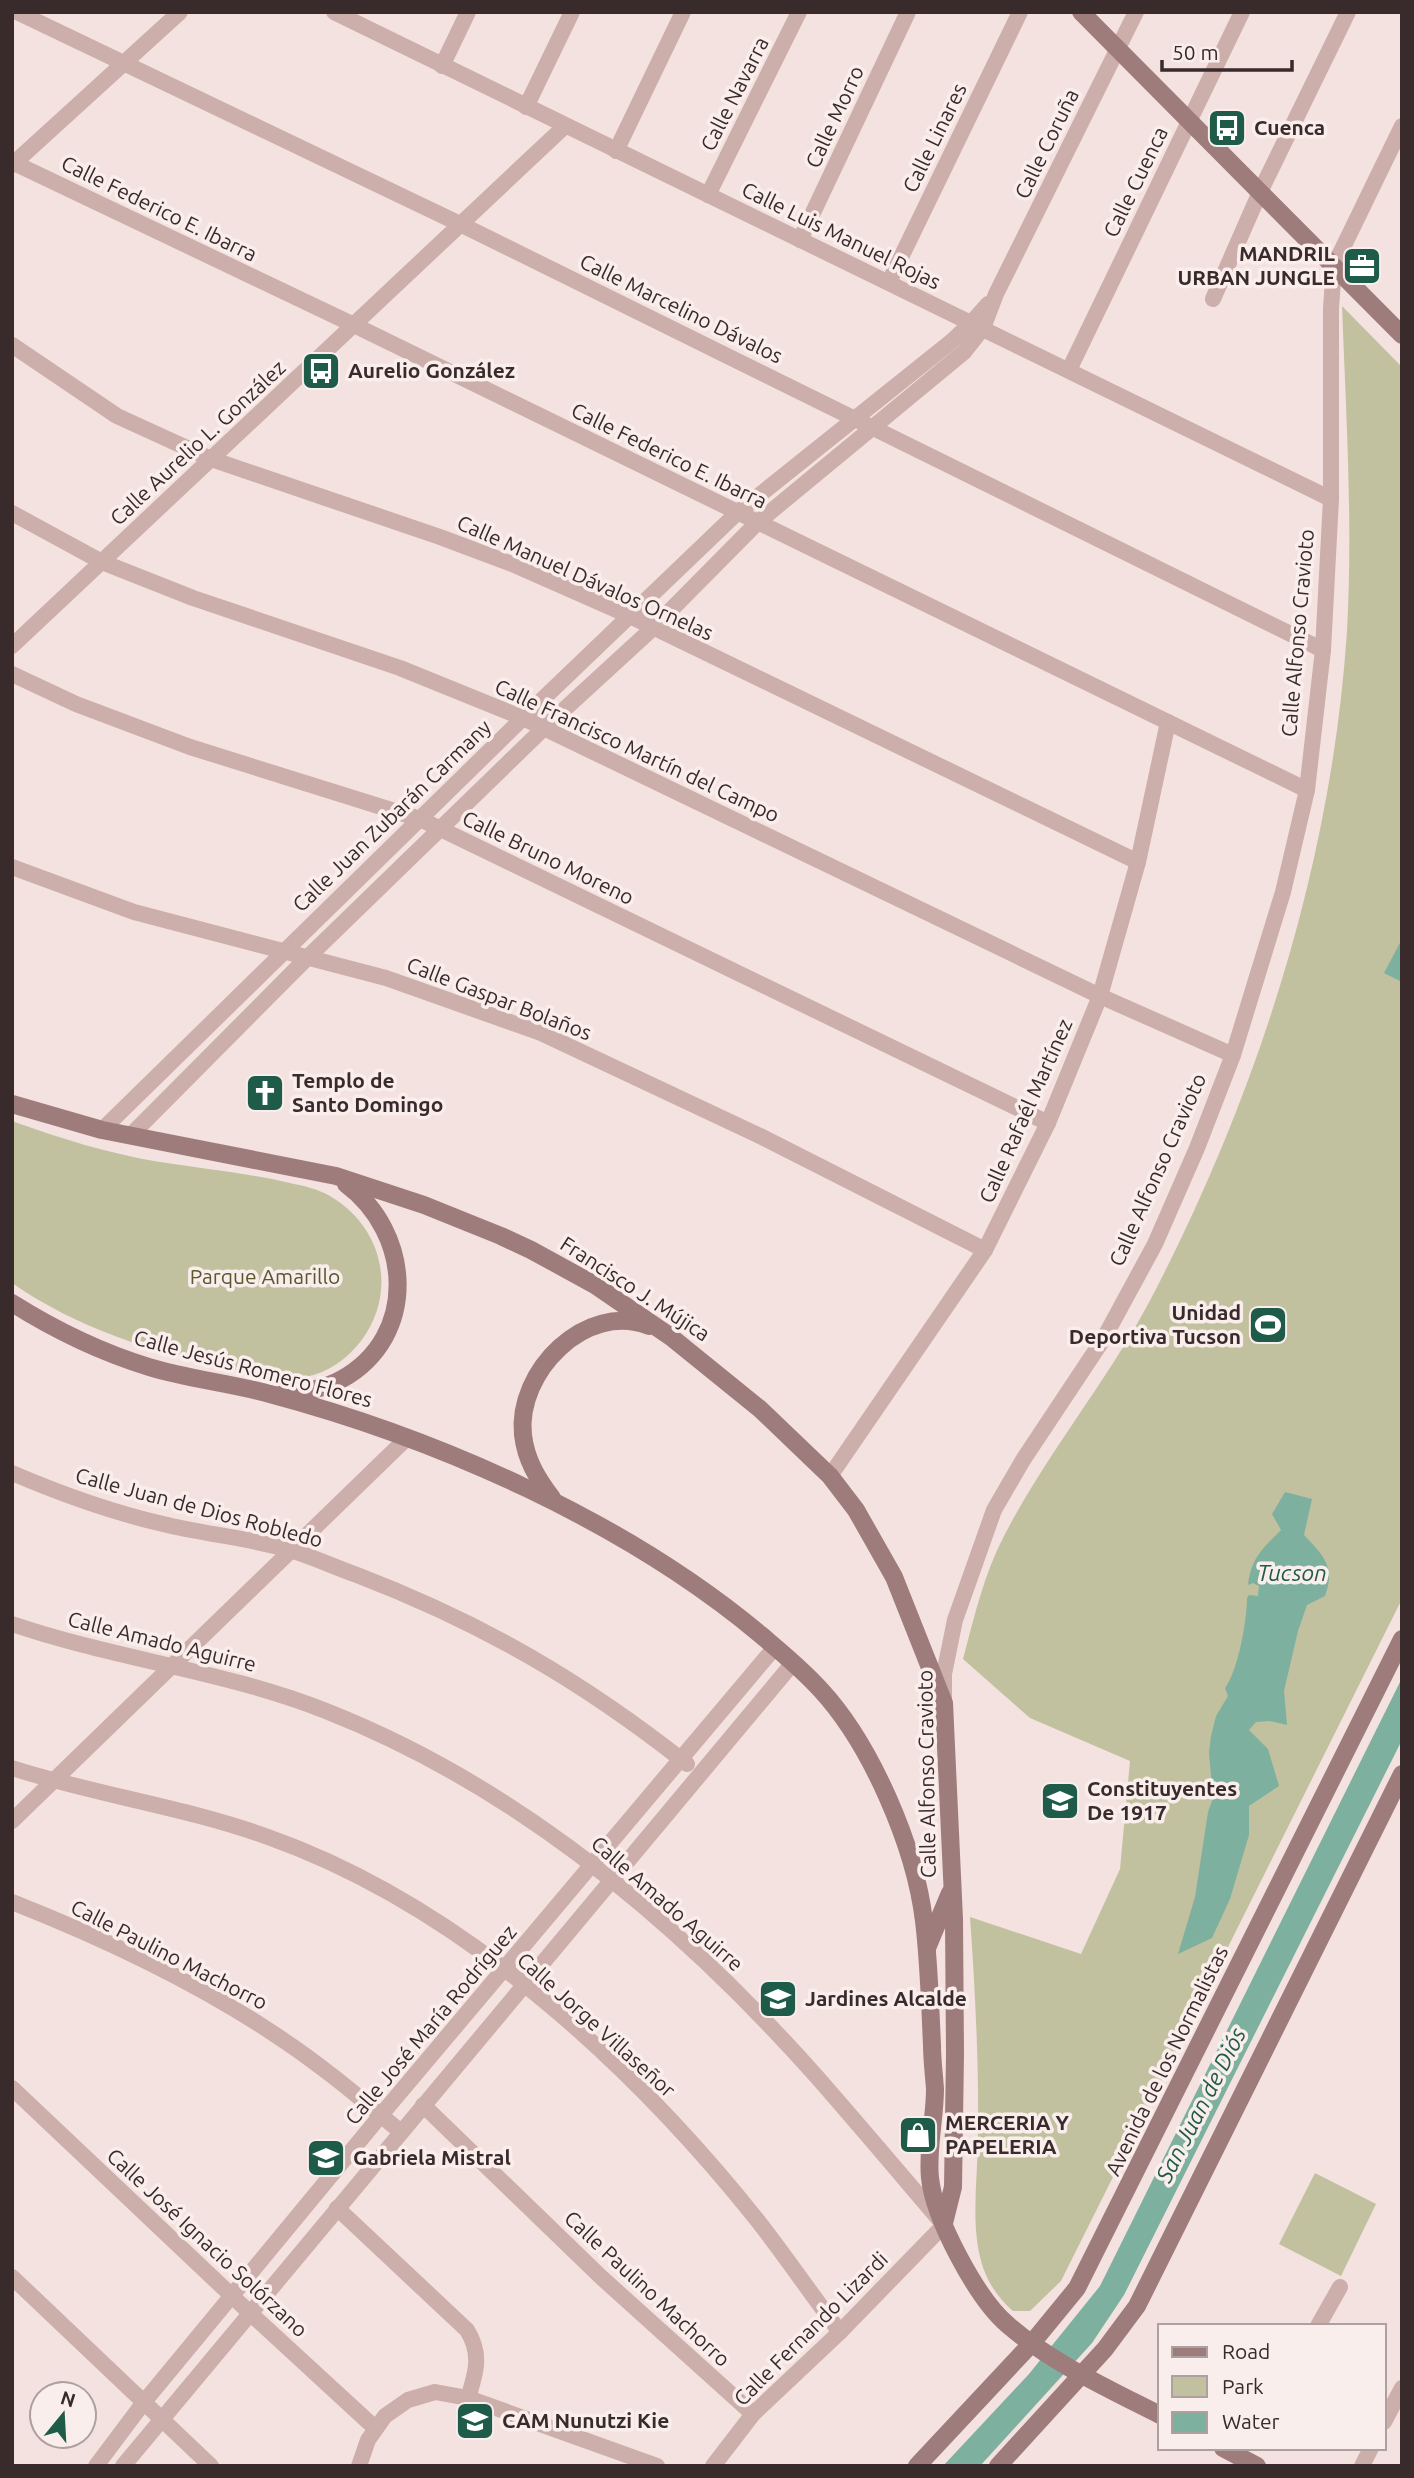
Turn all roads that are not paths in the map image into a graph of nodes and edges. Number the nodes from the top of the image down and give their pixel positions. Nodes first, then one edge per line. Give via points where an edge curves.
1 (17, 12) edge
2 (180, 12) edge
3 (334, 12) edge
4 (468, 12) edge
5 (572, 12) edge
6 (683, 12) edge
7 (799, 12) edge
8 (908, 12) edge
9 (1020, 12) edge
10 (1081, 12) edge
11 (1136, 12) edge
12 (1241, 12) edge
13 (1348, 12) edge
14 (358, 18) edge
15 (1118, 50) junction
16 (124, 64) junction
17 (442, 65) junction
18 (526, 107) junction
19 (1189, 121) junction
20 (565, 126) junction
21 (1402, 126) edge
22 (616, 150) junction
23 (13, 163) edge
24 (1260, 192) junction
25 (708, 195) junction
26 (460, 225) junction
27 (800, 240) junction
28 (1334, 266) junction
29 (889, 282) junction
30 (1213, 299) dead end
31 (978, 325) junction
32 (354, 326) junction
33 (1402, 335) edge
34 (12, 345) edge
35 (1069, 370) junction
36 (854, 418) junction
37 (874, 427) junction
38 (212, 459) junction
39 (1331, 499) junction
40 (12, 513) edge
41 (737, 513) junction
42 (757, 523) junction
43 (102, 562) junction
44 (630, 617) junction
45 (653, 628) junction
46 (12, 646) edge
47 (1323, 650) junction
48 (12, 674) edge
49 (523, 718) junction
50 (1168, 722) junction
51 (544, 728) junction
52 (1307, 790) junction
53 (420, 819) junction
54 (441, 829) junction
55 (1138, 862) junction
56 (12, 867) edge
57 (283, 951) junction
58 (307, 958) junction
59 (1100, 996) junction
60 (1233, 1055) junction
61 (12, 1104) edge
62 (1048, 1123) junction
63 (102, 1129) junction
64 (131, 1135) junction
65 (336, 1176) junction
66 (985, 1250) junction
67 (12, 1303) edge
68 (671, 1337) junction
69 (269, 1394) junction
70 (408, 1437) junction
71 (12, 1473) edge
72 (830, 1476) junction
73 (554, 1500) junction
74 (290, 1550) junction
75 (12, 1624) edge
76 (1402, 1639) edge
77 (775, 1647) junction
78 (793, 1663) junction
79 (171, 1665) junction
80 (944, 1703) junction
81 (681, 1760) junction
82 (12, 1768) edge
83 (700, 1774) junction
84 (1402, 1774) edge
85 (53, 1781) junction
86 (12, 1821) edge
87 (594, 1864) junction
88 (612, 1879) junction
89 (953, 1887) junction
90 (12, 1902) edge
91 (927, 1950) junction
92 (505, 1970) junction
93 (524, 1985) junction
94 (12, 2088) edge
95 (423, 2105) junction
96 (381, 2115) junction
97 (401, 2132) junction
98 (337, 2208) junction
99 (944, 2225) junction
100 (12, 2277) edge
101 (1340, 2287) dead end
102 (232, 2297) junction
103 (250, 2313) junction
104 (1319, 2324) edge
105 (840, 2332) junction
106 (1035, 2345) junction
107 (1079, 2373) junction
108 (1402, 2388) edge
109 (468, 2398) junction
110 (144, 2402) junction
111 (752, 2414) junction
112 (1158, 2414) edge
113 (161, 2418) junction
114 (1386, 2418) edge
115 (375, 2428) junction
116 (1370, 2450) edge
117 (1229, 2454) edge
118 (96, 2466) edge
119 (123, 2466) edge
120 (211, 2466) edge
121 (359, 2466) edge
122 (657, 2466) edge
123 (713, 2466) edge
124 (917, 2466) edge
125 (998, 2466) edge
126 (1257, 2466) edge
127 (1362, 2466) edge

1 - 16 street, Calle Marcelino Dávalos
2 - 16 street
3 - 14 street, Calle Luis Manuel Rojas
4 - 17 street
5 - 18 street
6 - 22 street
7 - 25 street, Calle Navarra
8 - 27 street, Calle Morro
9 - 29 street, Calle Linares
10 - 15 street
11 - 15 street, Calle Coruña
12 - 19 street, Calle Cuenca
13 - 24 street
14 - 17 street, Calle Luis Manuel Rojas
15 - 19 street
15 - 31 street, Calle Coruña
16 - 23 street
16 - 26 street, Calle Marcelino Dávalos
17 - 18 street, Calle Luis Manuel Rojas
18 - 20 street, Calle Luis Manuel Rojas
19 - 24 street
19 - 35 street, Calle Cuenca
20 - 22 street, Calle Luis Manuel Rojas
20 - 26 street, Calle Aurelio L. González
21 - 28 street
22 - 25 street, Calle Luis Manuel Rojas
23 - 32 street, Calle Federico E. Ibarra
24 - 28 street
24 - 30 street
25 - 27 street, Calle Luis Manuel Rojas
26 - 32 street, Calle Aurelio L. González
26 - 36 street, Calle Marcelino Dávalos
27 - 29 street, Calle Luis Manuel Rojas
28 - 33 street
28 - 39 street, Calle Alfonso Cravioto
29 - 31 street, Calle Luis Manuel Rojas
31 - 35 street, Calle Luis Manuel Rojas
31 - 36 street, Calle Juan Zubarán Carmany
31 - 37 street, Calle Juan Zubarán Carmany via 964,352
32 - 38 street, Calle Aurelio L. González
32 - 41 street, Calle Federico E. Ibarra
34 - 38 street, Calle Manuel Dávalos Ornelas via 117,415
35 - 39 street, Calle Luis Manuel Rojas
36 - 37 street, Calle Marcelino Dávalos
36 - 41 street, Calle Juan Zubarán Carmany
37 - 42 street, Calle Juan Zubarán Carmany
37 - 47 street, Calle Marcelino Dávalos
38 - 43 street, Calle Aurelio L. González
38 - 44 street, Calle Manuel Dávalos Ornelas via 488,555
39 - 47 street, Calle Alfonso Cravioto
40 - 43 street, Calle Francisco Martín del Campo
41 - 42 street, Calle Federico E. Ibarra
41 - 44 street, Calle Juan Zubarán Carmany
42 - 45 street, Calle Juan Zubarán Carmany
42 - 50 street, Calle Federico E. Ibarra
43 - 46 street, Calle Aurelio L. González
43 - 49 street, Calle Francisco Martín del Campo via 400,668
44 - 45 street, Calle Manuel Dávalos Ornelas
44 - 49 street, Calle Juan Zubarán Carmany
45 - 51 street, Calle Juan Zubarán Carmany
45 - 55 street, Calle Manuel Dávalos Ornelas
47 - 52 street, Calle Alfonso Cravioto
48 - 53 street, Calle Bruno Moreno via 190,747
49 - 51 street, Calle Francisco Martín del Campo
49 - 53 street, Calle Juan Zubarán Carmany
50 - 52 street, Calle Federico E. Ibarra
50 - 55 street, Calle Rafaél Martínez
51 - 54 street, Calle Juan Zubarán Carmany
51 - 59 street, Calle Francisco Martín del Campo
52 - 60 street, Calle Alfonso Cravioto via 1283,892
53 - 54 street, Calle Bruno Moreno
53 - 57 street, Calle Juan Zubarán Carmany
54 - 58 street, Calle Juan Zubarán Carmany
54 - 62 street, Calle Bruno Moreno
55 - 59 street, Calle Rafaél Martínez
56 - 57 street, Calle Gaspar Bolaños via 134,912
57 - 58 street, Calle Gaspar Bolaños
57 - 63 street, Calle Juan Zubarán Carmany
58 - 64 street, Calle Juan Zubarán Carmany
58 - 66 street, Calle Gaspar Bolaños via 386,978 541,1033 760,1136
59 - 60 street, Calle Francisco Martín del Campo
59 - 62 street, Calle Rafaél Martínez
60 - 80 street, Calle Alfonso Cravioto via 1155,1244 1104,1338 994,1510 955,1620 944,1674
61 - 63 street, Francisco J. Mújica
62 - 66 street, Calle Rafaél Martínez
63 - 64 street, Francisco J. Mújica
64 - 65 street, Francisco J. Mújica
65 - 68 street, Francisco J. Mújica via 424,1205 531,1250 595,1285
65 - 69 street via 360,1194 385,1228 398,1275 394,1312 375,1351 342,1379 303,1392
66 - 72 street, Calle Rafaél Martínez
67 - 69 street, Calle Jesús Romero Flores via 65,1334 151,1368
68 - 72 street, Francisco J. Mújica via 760,1409
68 - 73 street via 635,1321 615,1321 566,1342 543,1365 525,1406 523,1435 535,1475
69 - 70 street, Calle Jesús Romero Flores
70 - 73 street, Calle Jesús Romero Flores
70 - 74 street
71 - 74 street, Calle Juan de Dios Robledo via 112,1511
72 - 80 street, Francisco J. Mújica via 856,1510 894,1577
73 - 77 street, Calle Jesús Romero Flores via 690,1582
74 - 79 street
74 - 81 street, Calle Juan de Dios Robledo via 437,1607 502,1639 560,1673
75 - 79 street, Calle Amado Aguirre
76 - 106 street, Avenida de los Normalistas via 1092,2263
77 - 78 street, Calle Jesús Romero Flores
77 - 81 street, Calle José María Rodríguez
78 - 83 street
78 - 91 street, Calle Jesús Romero Flores via 837,1708 877,1776 915,1879
79 - 85 street
79 - 87 street, Calle Amado Aguirre via 261,1688 387,1737 511,1806
80 - 89 street, Calle Alfonso Cravioto
81 - 83 street, Calle Juan de Dios Robledo
81 - 87 street, Calle José María Rodríguez
82 - 85 street, Calle Jorge Villaseñor
83 - 88 street
84 - 107 street via 1137,2306 1105,2349
85 - 86 street
85 - 92 street, Calle Jorge Villaseñor via 220,1821 318,1857 430,1917
87 - 88 street, Calle Amado Aguirre
87 - 92 street, Calle José María Rodríguez
88 - 93 street
88 - 99 street, Calle Amado Aguirre via 785,2043
89 - 91 street
89 - 99 street, Calle Alfonso Cravioto via 953,2187
90 - 96 street, Calle Paulino Machorro via 117,1948 228,2005 301,2053
91 - 99 street, Calle Jesús Romero Flores via 935,2091 929,2179
92 - 93 street, Calle Jorge Villaseñor
92 - 96 street, Calle José María Rodríguez
93 - 95 street
93 - 105 street, Calle Jorge Villaseñor via 668,2118 757,2220
94 - 102 street, Calle José Ignacio Solórzano
95 - 97 street
95 - 111 street, Calle Paulino Machorro
96 - 97 street, Calle Paulino Machorro
96 - 102 street, Calle José María Rodríguez
97 - 98 street
98 - 103 street
98 - 109 street via 467,2330 478,2358
99 - 105 street, Calle Fernando Lizardi
99 - 106 street, Calle Jesús Romero Flores via 983,2297 1006,2324
100 - 110 street
101 - 104 street
102 - 103 street, Calle José Ignacio Solórzano
102 - 110 street, Calle José María Rodríguez
103 - 113 street
103 - 115 street, Calle José Ignacio Solórzano
105 - 111 street, Calle Fernando Lizardi
106 - 107 street, Calle Jesús Romero Flores
106 - 124 street, Avenida de los Normalistas
107 - 112 street, Calle Jesús Romero Flores
107 - 125 street
108 - 114 street
109 - 115 street via 451,2393 422,2394 396,2407
109 - 122 street
110 - 113 street
110 - 118 street, Calle José María Rodríguez
111 - 123 street, Calle Fernando Lizardi
113 - 119 street
113 - 120 street
115 - 121 street
116 - 127 street
117 - 126 street

